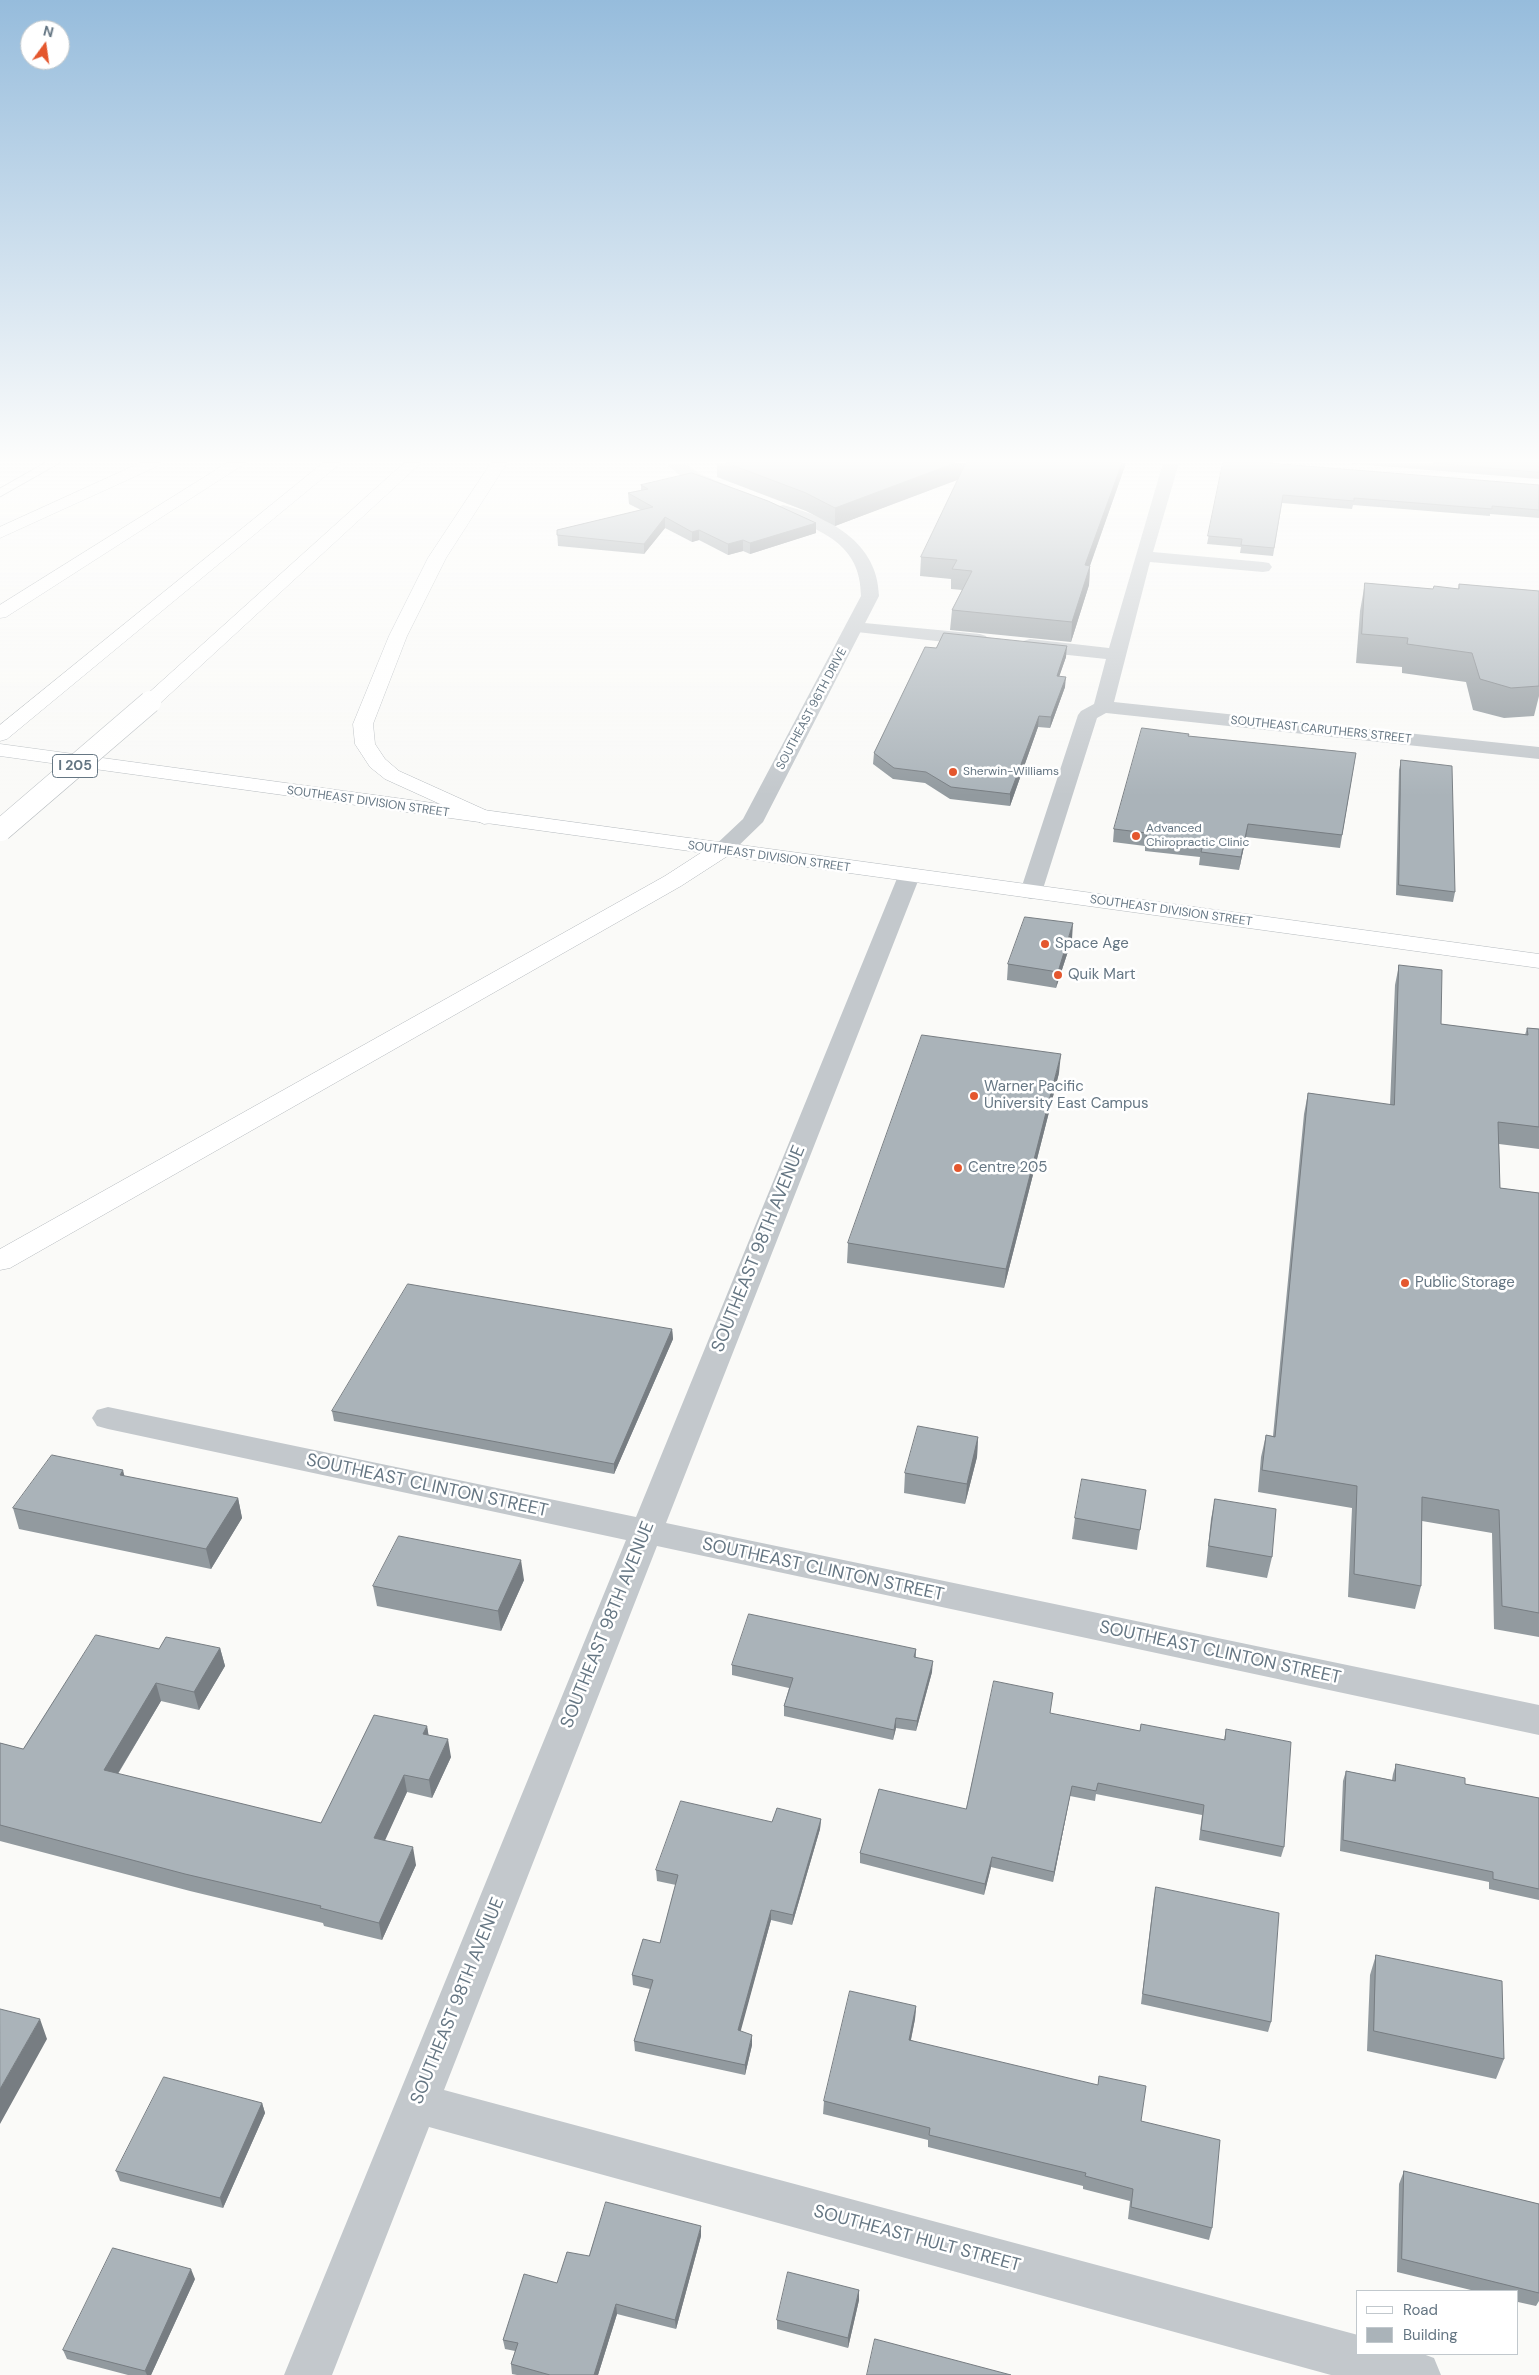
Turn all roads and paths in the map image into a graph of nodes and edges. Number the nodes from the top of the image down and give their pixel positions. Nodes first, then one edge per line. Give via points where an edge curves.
1 (62, 574) edge
2 (197, 574) edge
3 (291, 574) edge
4 (429, 574) edge
5 (870, 574) edge
6 (1138, 574) edge
7 (0, 613) edge
8 (854, 627) junction
9 (1116, 654) junction
10 (1103, 707) junction
11 (0, 735) edge
12 (0, 750) edge
13 (1539, 753) edge
14 (484, 818) junction
15 (0, 830) edge
16 (721, 850) junction
17 (909, 876) junction
18 (1031, 892) junction
19 (1539, 961) edge
20 (0, 1261) edge
21 (108, 1418) dead end
22 (645, 1533) junction
23 (1539, 1720) edge
24 (417, 2103) junction
25 (308, 2375) edge
26 (1417, 2375) edge

1 - 7 main road
2 - 11 main road
3 - 15 main road, I 205, bridge via 150,702
4 - 14 main road via 398,636 363,724 365,744 377,763 392,775
5 - 8 street, SOUTHEAST 96TH DRIVE via 870,596
6 - 9 street
8 - 9 street
8 - 16 street, SOUTHEAST 96TH DRIVE via 752,822
9 - 10 street
10 - 13 street, SOUTHEAST CARUTHERS STREET
10 - 18 street via 1088,715
12 - 14 main road, SOUTHEAST DIVISION STREET
14 - 16 main road, SOUTHEAST DIVISION STREET
16 - 17 main road, SOUTHEAST DIVISION STREET
16 - 20 main road via 668,884
17 - 18 main road, SOUTHEAST DIVISION STREET
17 - 22 street, SOUTHEAST 98TH AVENUE
18 - 19 main road, SOUTHEAST DIVISION STREET
21 - 22 street, SOUTHEAST CLINTON STREET
22 - 23 street, SOUTHEAST CLINTON STREET
22 - 24 street, SOUTHEAST 98TH AVENUE
24 - 25 street, SOUTHEAST 98TH AVENUE
24 - 26 street, SOUTHEAST HULT STREET

